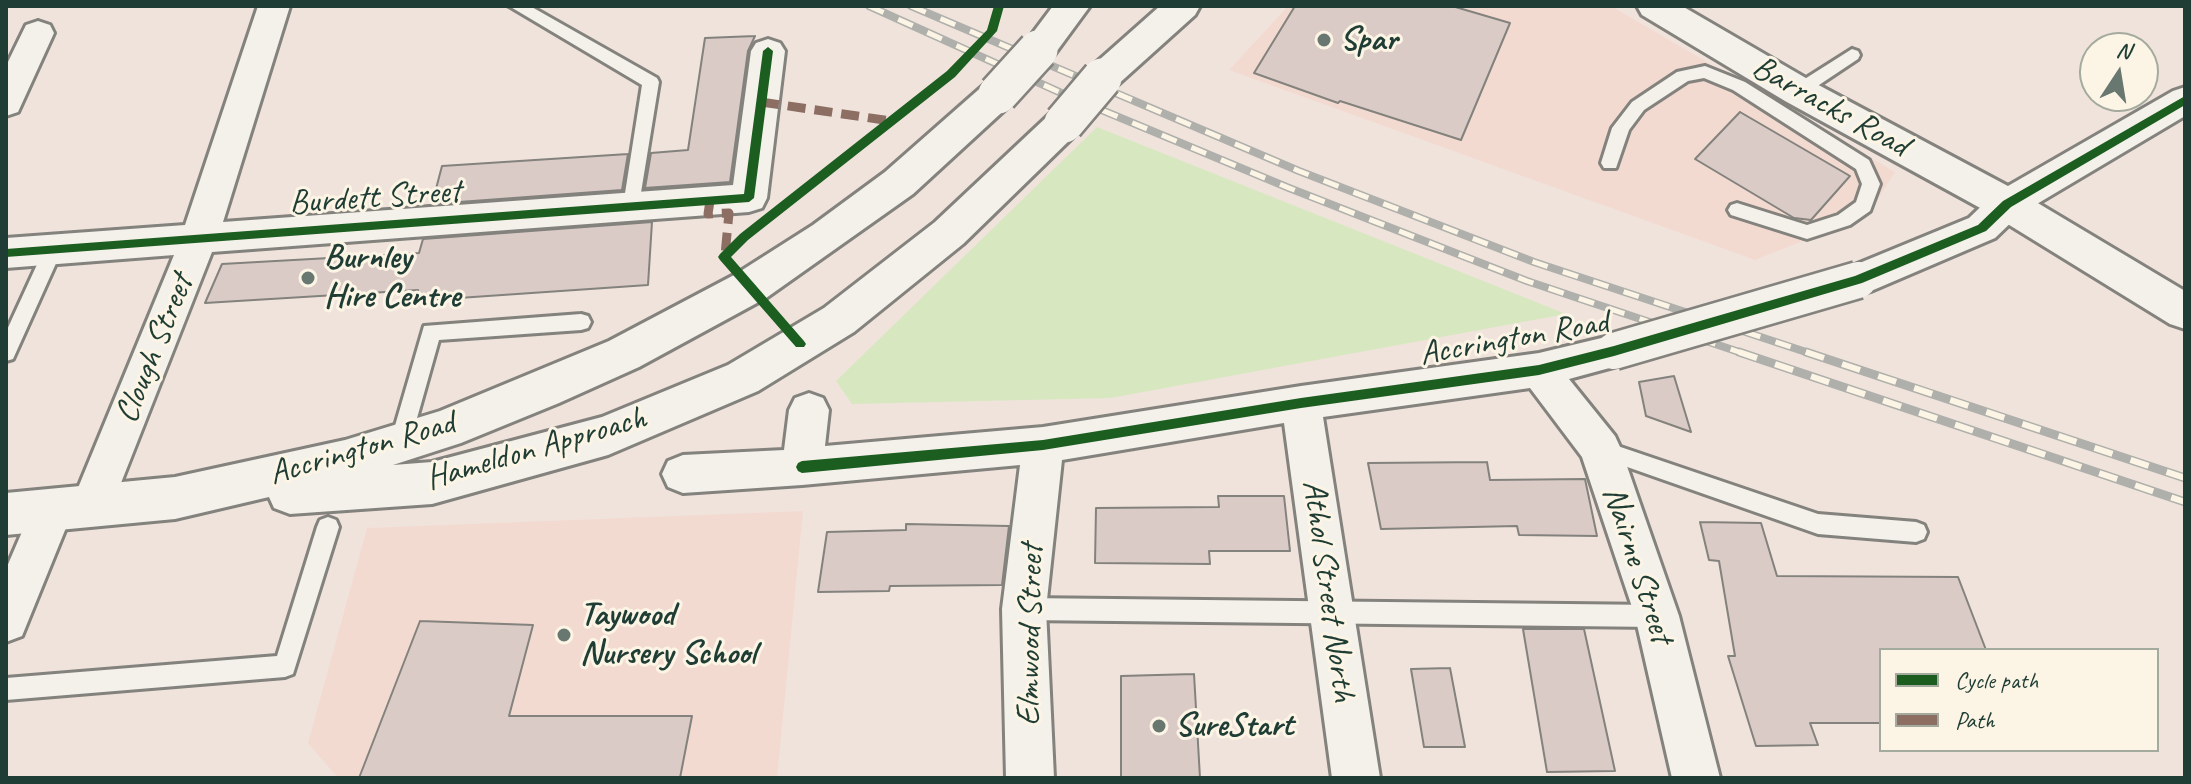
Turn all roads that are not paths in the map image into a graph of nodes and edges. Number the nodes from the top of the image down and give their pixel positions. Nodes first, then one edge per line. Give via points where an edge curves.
1 (274, 6) edge
2 (517, 6) edge
3 (1072, 6) edge
4 (1182, 6) edge
5 (1655, 6) edge
6 (38, 33) dead end
7 (768, 51) dead end
8 (1852, 55) dead end
9 (1798, 91) junction
10 (2185, 100) edge
11 (6, 103) edge
12 (1610, 163) dead end
13 (2007, 204) junction
14 (632, 206) junction
15 (1737, 210) dead end
16 (199, 239) junction
17 (53, 250) junction
18 (6, 253) edge
19 (2185, 312) edge
20 (581, 322) dead end
21 (6, 353) edge
22 (1539, 370) junction
23 (1301, 403) junction
24 (809, 410) dead end
25 (400, 443) junction
26 (1043, 445) junction
27 (1600, 449) junction
28 (802, 467) junction
29 (683, 474) dead end
30 (175, 498) junction
31 (72, 509) junction
32 (6, 514) edge
33 (328, 527) dead end
34 (1916, 532) dead end
35 (1024, 609) junction
36 (1330, 612) junction
37 (1657, 616) junction
38 (6, 621) edge
39 (6, 689) edge
40 (1030, 778) edge
41 (1356, 778) edge
42 (1696, 778) edge

1 - 16 street, Clough Street
2 - 14 lane via 651,82
3 - 25 main road, Accrington Road, bridge via 998,94 887,192 789,261 699,315 543,390
4 - 30 main road, Hameldon Approach, bridge via 1102,78 1064,123 949,233 839,320 743,378 621,430 432,483
5 - 9 main road, Barracks Road
6 - 11 street
7 - 14 street, Burdett Street via 749,198
8 - 9 lane
9 - 13 main road, Barracks Road
10 - 13 street, Accrington Road
12 - 15 lane via 1621,128 1638,106 1683,76 1705,72 1739,86 1863,165 1871,184 1864,206 1844,220 1807,232
13 - 19 main road, Barracks Road
13 - 22 street, Accrington Road, bridge via 1982,228 1858,280
14 - 16 street, Burdett Street
16 - 17 street, Burdett Street
16 - 31 street, Clough Street
17 - 18 street, Burdett Street
17 - 21 lane
20 - 25 lane via 431,332
22 - 23 street, Accrington Road
22 - 27 street, Nairne Street
23 - 26 street, Accrington Road
23 - 36 street, Athol Street North
24 - 28 street
25 - 30 main road, Accrington Road
26 - 28 street, Accrington Road
26 - 35 street, Elmwood Street
27 - 34 lane via 1818,524
27 - 37 street, Nairne Street
28 - 29 street, Accrington Road
30 - 31 main road, Accrington Road
31 - 32 main road, Accrington Road
31 - 38 street, Clough Street
33 - 39 lane via 285,666
35 - 36 lane
35 - 40 street, Elmwood Street
36 - 37 lane
36 - 41 street, Athol Street North
37 - 42 street, Nairne Street

